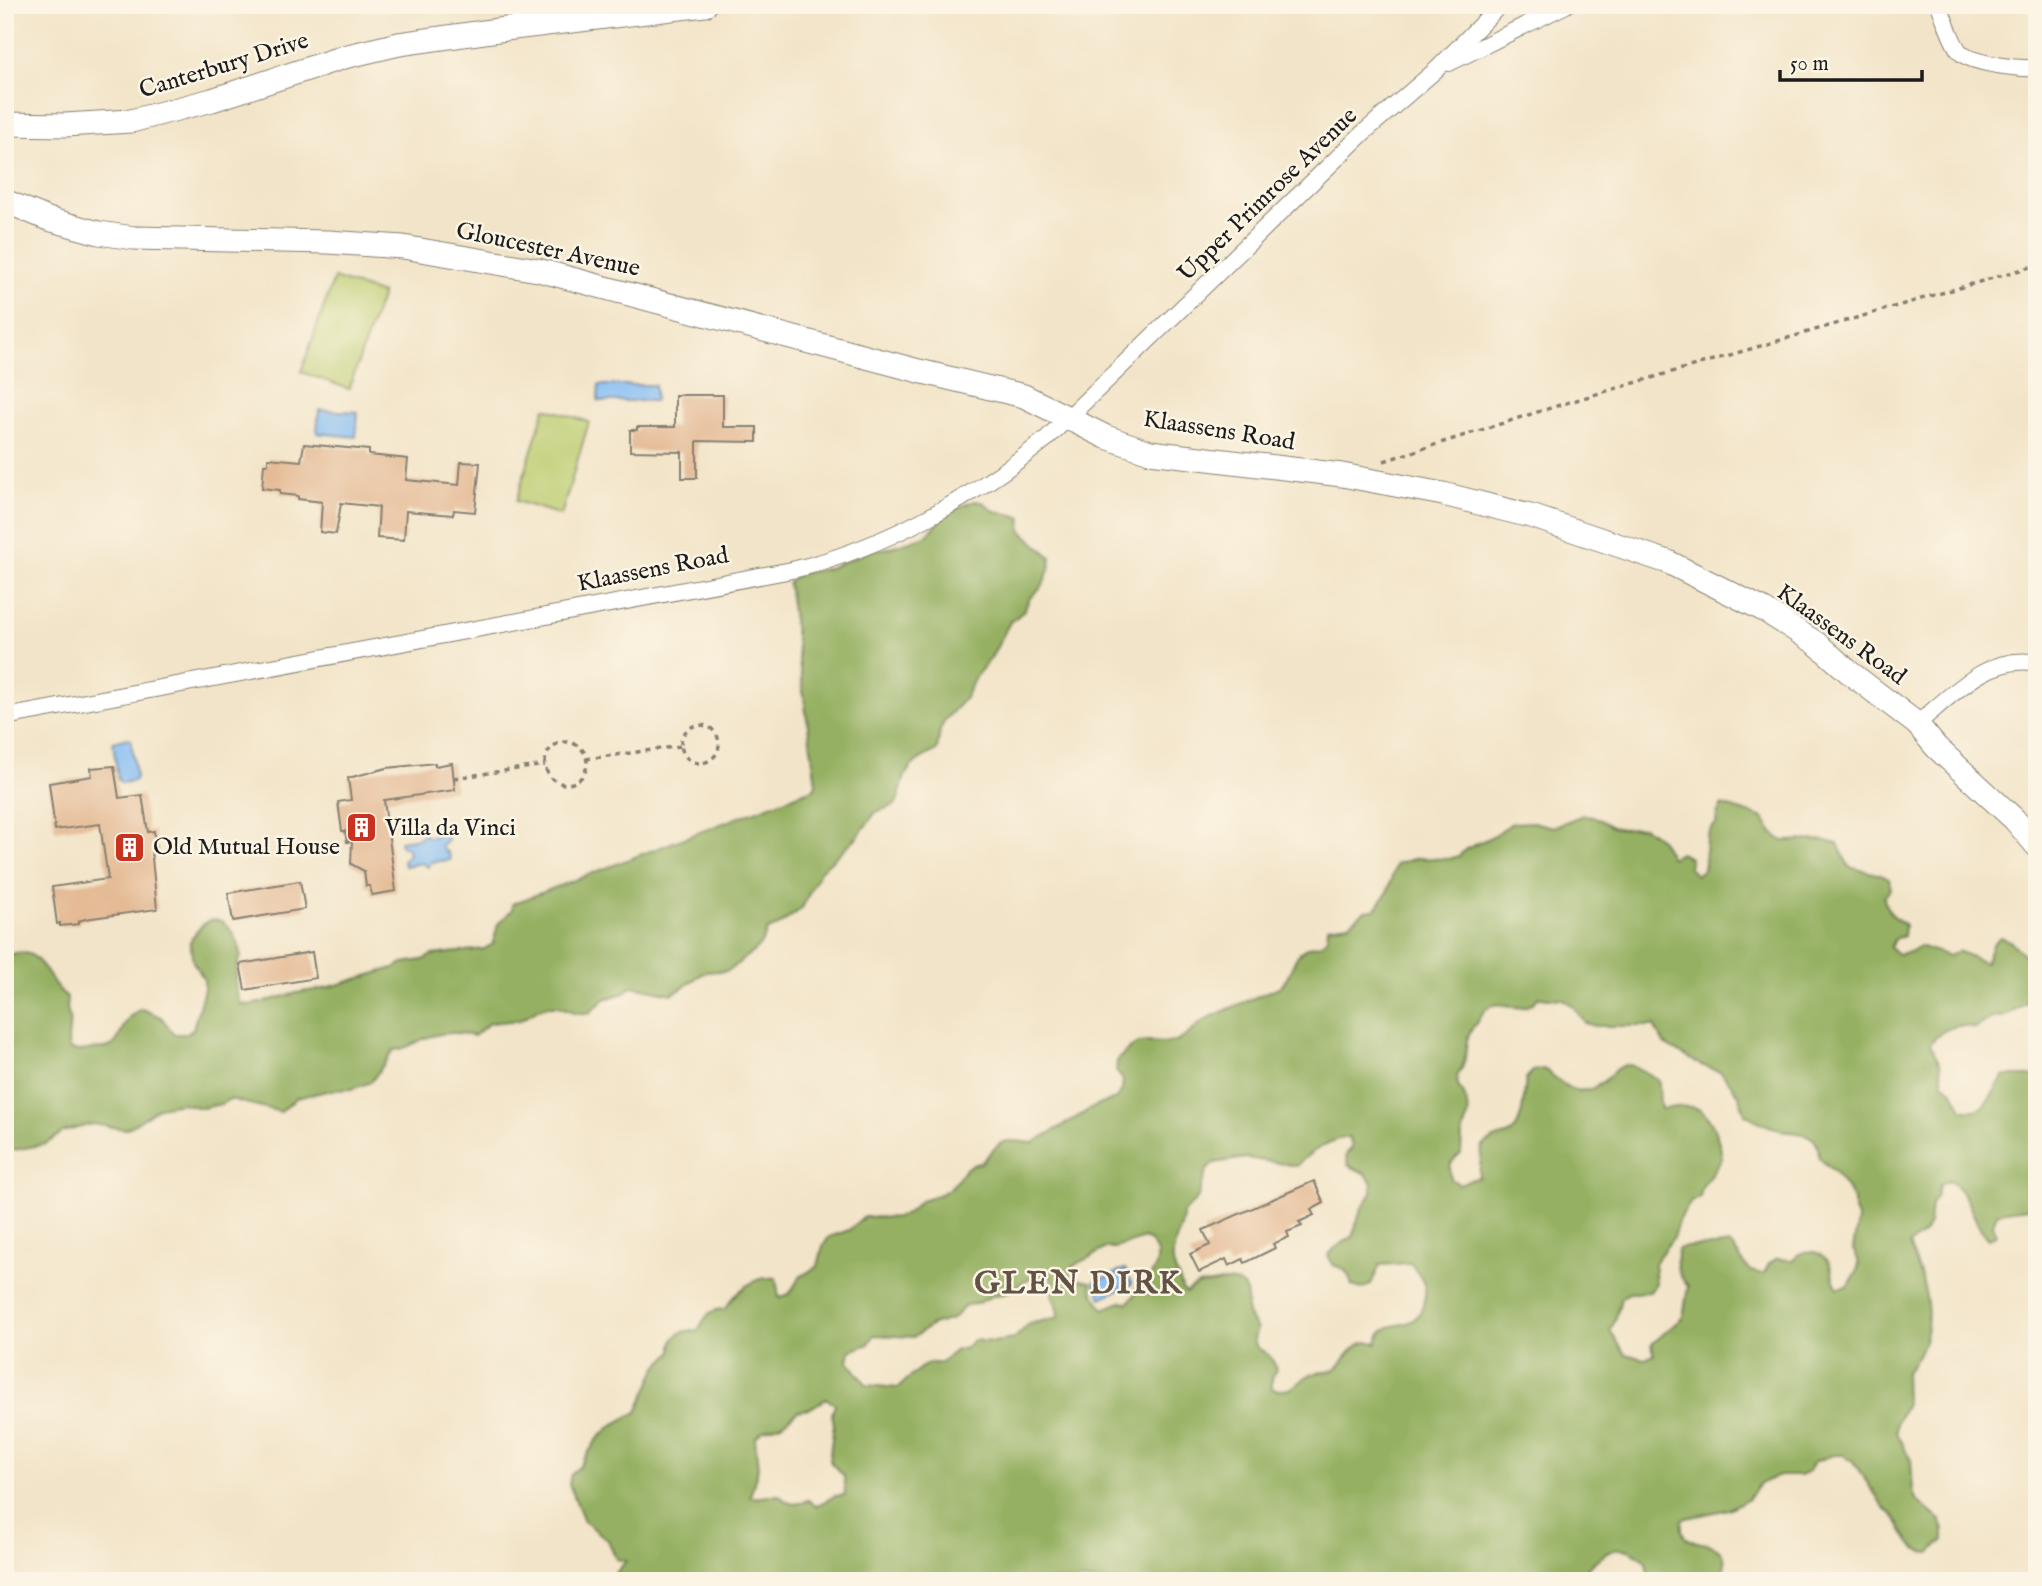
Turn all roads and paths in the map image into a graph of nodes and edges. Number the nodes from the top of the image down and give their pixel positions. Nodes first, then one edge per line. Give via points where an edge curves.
1 (705, 5) edge
2 (1500, 5) edge
3 (1566, 5) edge
4 (1939, 5) edge
5 (2037, 68) edge
6 (1437, 69) junction
7 (5, 124) edge
8 (5, 201) edge
9 (2037, 265) edge
10 (1068, 418) junction
11 (1381, 462) dead end
12 (2037, 663) edge
13 (5, 717) edge
14 (1917, 724) junction
15 (681, 746) junction
16 (586, 759) junction
17 (545, 765) junction
18 (454, 778) dead end
19 (2037, 846) edge

1 - 7 street, Canterbury Drive via 399,44 131,121
2 - 6 street, Upper Primrose Avenue
3 - 6 street
4 - 5 street via 1959,51 1966,56
6 - 10 street, Upper Primrose Avenue via 1363,133
8 - 10 street, Gloucester Avenue via 48,219 134,238 403,247 538,270 1012,393
9 - 11 path
10 - 13 street, Klaassens Road via 987,483 933,515 831,561
10 - 14 street, Klaassens Road via 1150,452 1342,475 1494,506 1668,562 1764,610 1816,643
12 - 14 street via 1994,667
14 - 19 street, Klaassens Road
15 - 15 path via 688,759 703,763 716,755 720,740 712,728 698,724 685,732
15 - 16 path
16 - 17 path via 580,748 563,742 551,747
16 - 17 path via 580,777 568,783 550,777
17 - 18 path

